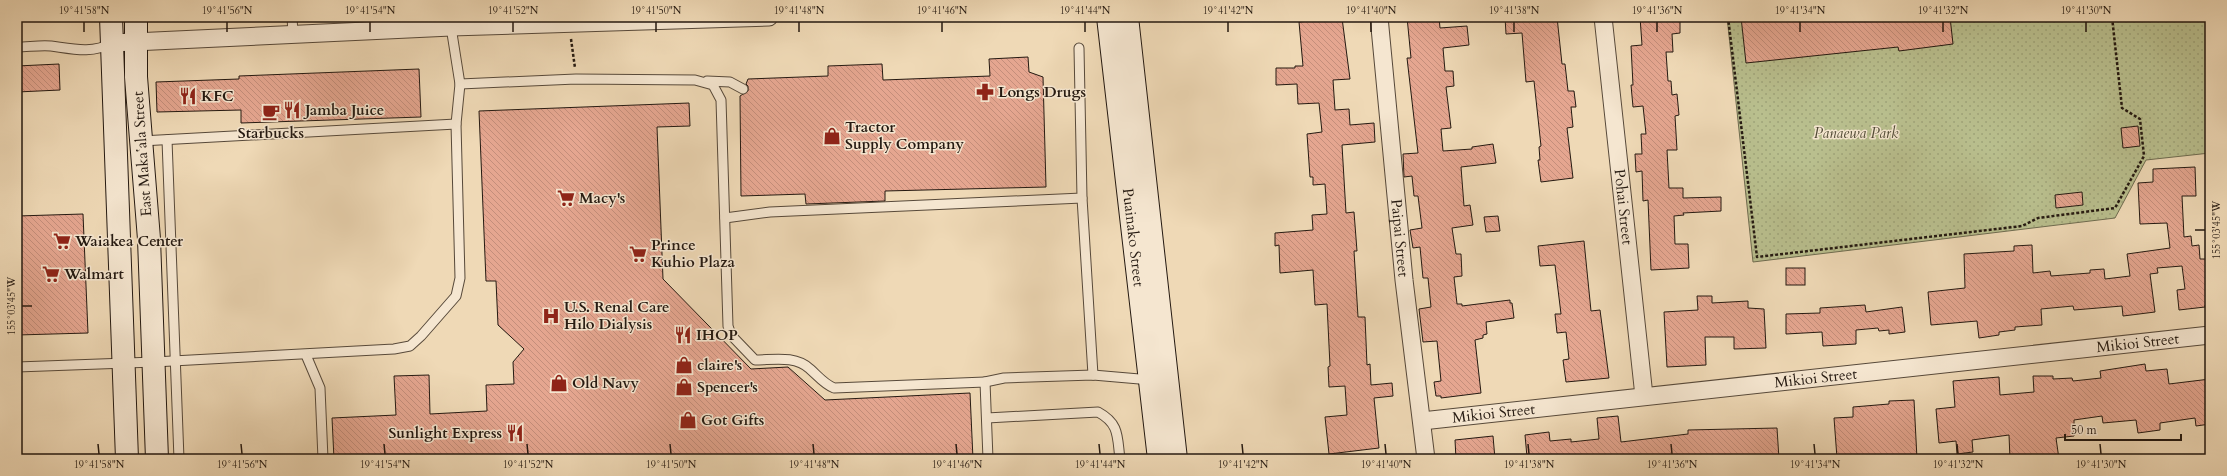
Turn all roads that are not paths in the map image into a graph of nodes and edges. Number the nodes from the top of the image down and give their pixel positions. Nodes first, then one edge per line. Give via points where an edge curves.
1 (111, 17) edge
2 (136, 17) edge
3 (292, 17) edge
4 (769, 17) edge
5 (1108, 17) edge
6 (1127, 17) edge
7 (1379, 17) edge
8 (1603, 17) edge
9 (734, 18) edge
10 (452, 22) edge
11 (293, 34) junction
12 (135, 41) junction
13 (112, 43) junction
14 (17, 47) edge
15 (1079, 48) dead end
16 (702, 80) junction
17 (460, 84) junction
18 (743, 89) dead end
19 (456, 124) junction
20 (167, 140) junction
21 (141, 141) junction
22 (1082, 198) junction
23 (724, 218) junction
24 (2210, 335) edge
25 (306, 355) junction
26 (176, 360) junction
27 (154, 362) junction
28 (125, 363) junction
29 (17, 367) edge
30 (1093, 375) junction
31 (985, 382) junction
32 (1159, 382) junction
33 (1644, 396) junction
34 (987, 418) junction
35 (1422, 421) junction
36 (127, 459) edge
37 (157, 459) edge
38 (179, 459) edge
39 (323, 459) edge
40 (988, 459) edge
41 (1120, 459) edge
42 (1159, 459) edge
43 (1176, 459) edge
44 (1426, 459) edge

1 - 13 street, East Makaʻala Street
2 - 12 street, East Makaʻala Street
3 - 11 lane
4 - 9 street
5 - 32 street, Puainako Street
6 - 32 street, Puainako Street
7 - 35 street, Paipai Street via 1404,280
8 - 33 street, Pohai Street
9 - 10 street via 569,23
10 - 11 street
10 - 17 lane
11 - 12 street
12 - 13 street
12 - 21 street, East Makaʻala Street
13 - 14 lane via 101,49
13 - 28 street, East Makaʻala Street
15 - 22 lane
16 - 17 lane via 576,79
16 - 18 lane via 730,82
16 - 23 lane via 713,85 721,100
17 - 19 lane
19 - 20 lane
19 - 25 lane via 460,278 456,296 410,346
20 - 21 lane
20 - 26 lane
21 - 27 street, East Makaʻala Street via 149,239
22 - 23 lane via 770,212
22 - 30 lane
23 - 31 lane via 728,326 731,335 755,360 796,360 809,367 826,385 834,388
24 - 33 street, Mikioi Street
25 - 26 lane
25 - 39 lane via 320,388
26 - 27 lane
26 - 38 lane
27 - 28 lane
27 - 37 street, East Makaʻala Street
28 - 29 lane
28 - 36 street, East Makaʻala Street
30 - 31 lane via 1004,378
30 - 32 lane
31 - 34 lane
32 - 42 street, Puainako Street
32 - 43 street, Puainako Street
33 - 35 street, Mikioi Street
34 - 40 lane
34 - 41 lane via 1098,412 1109,418 1116,427
35 - 44 street, Paipai Street

